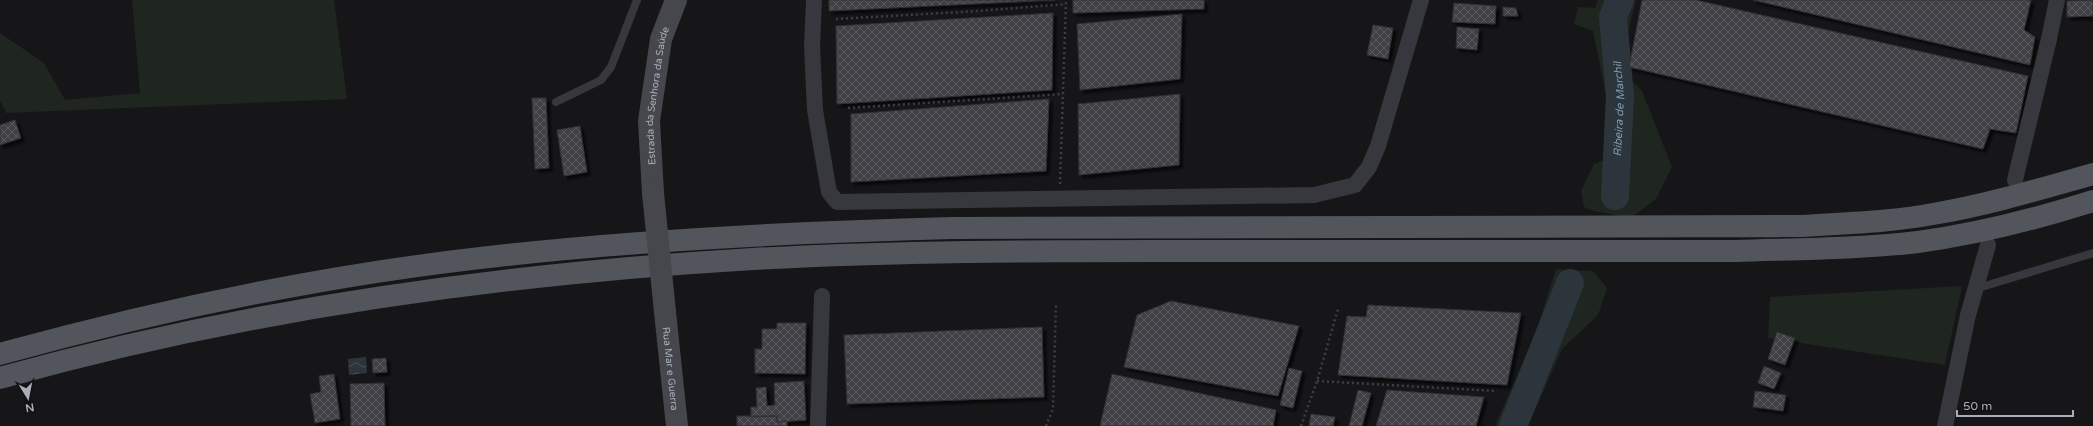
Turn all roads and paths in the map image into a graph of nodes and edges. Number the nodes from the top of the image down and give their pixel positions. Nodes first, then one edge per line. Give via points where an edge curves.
1 (637, 0) edge
2 (676, 0) edge
3 (814, 0) edge
4 (1066, 0) edge
5 (1421, 0) edge
6 (2057, 0) edge
7 (1066, 4) junction
8 (836, 19) dead end
9 (1063, 94) junction
10 (556, 102) dead end
11 (848, 108) dead end
12 (2093, 174) edge
13 (2018, 187) junction
14 (1060, 198) junction
15 (2093, 201) edge
16 (1984, 238) junction
17 (2093, 253) edge
18 (1975, 289) junction
19 (822, 296) dead end
20 (1056, 304) dead end
21 (1338, 309) dead end
22 (665, 312) joint
23 (0, 354) edge
24 (0, 378) edge
25 (1317, 381) junction
26 (1497, 391) dead end
27 (677, 426) edge
28 (818, 426) edge
29 (1046, 426) edge
30 (1301, 426) edge
31 (1945, 426) edge

1 - 10 lane via 611,67 601,80
2 - 22 street, Estrada da Senhora da Saúde, bridge via 661,39 649,121 652,193
3 - 14 street via 812,46 815,110 830,192 837,202
4 - 7 path
5 - 14 street via 1378,146 1369,167 1355,185 1314,194
6 - 13 street
7 - 8 path via 978,12
7 - 9 path
9 - 11 path
9 - 14 path
12 - 13 main road
13 - 23 main road via 1992,202 1933,214 1879,222 1802,226 952,228 830,231 696,239 497,256 271,290 165,312
15 - 16 main road via 2008,226
16 - 18 street
16 - 24 main road via 1837,249 1736,251 1018,251 756,258 634,267 435,289 282,313 155,340
17 - 18 lane
18 - 31 street
19 - 28 street
20 - 29 path via 1053,409
21 - 25 path
22 - 27 street, Rua Mar e Guerra
25 - 26 path
25 - 30 path

